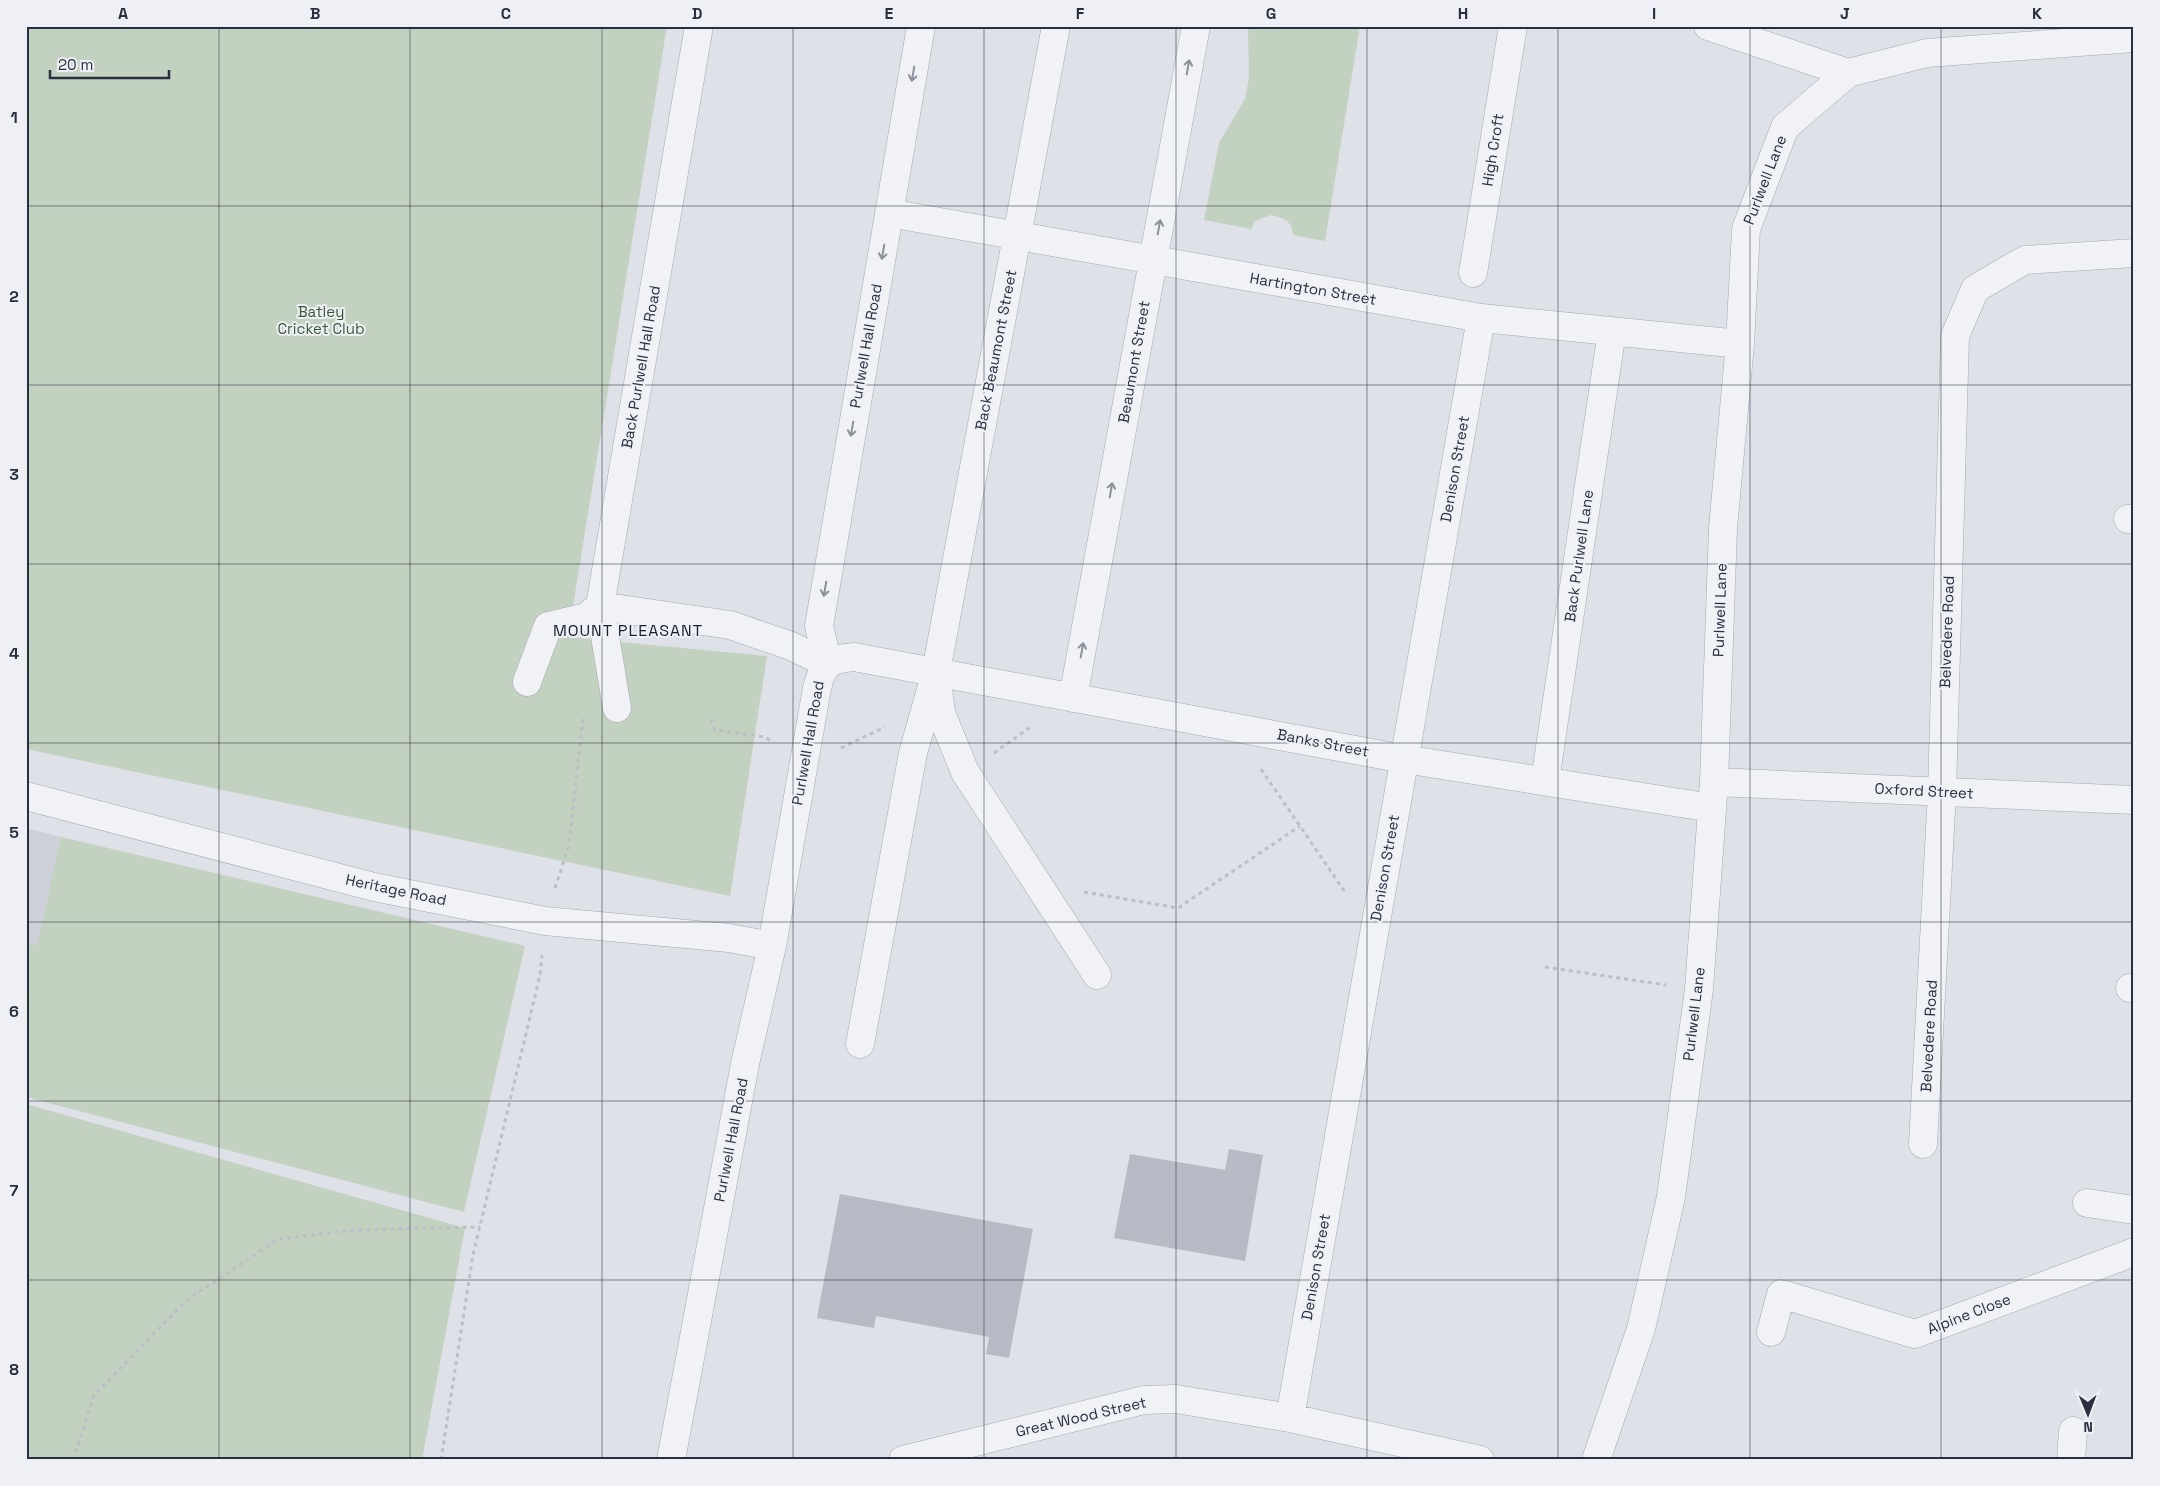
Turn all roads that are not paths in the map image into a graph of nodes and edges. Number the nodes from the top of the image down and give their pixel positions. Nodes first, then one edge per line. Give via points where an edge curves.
1 (699, 26) edge
2 (921, 26) edge
3 (1056, 26) edge
4 (1196, 26) edge
5 (1513, 26) edge
6 (1708, 26) edge
7 (2054, 35) edge
8 (2134, 38) edge
9 (1848, 73) junction
10 (889, 213) junction
11 (1018, 235) junction
12 (2134, 253) edge
13 (1152, 260) junction
14 (1473, 273) dead end
15 (1481, 318) junction
16 (1612, 331) junction
17 (1740, 344) junction
18 (600, 606) junction
19 (828, 664) junction
20 (936, 672) junction
21 (527, 682) dead end
22 (1073, 698) junction
23 (617, 708) dead end
24 (1404, 758) junction
25 (1545, 781) junction
26 (1942, 792) junction
27 (1713, 795) junction
28 (26, 796) edge
29 (2134, 800) edge
30 (772, 946) junction
31 (1097, 975) dead end
32 (860, 1044) dead end
33 (1923, 1144) dead end
34 (2087, 1203) dead end
35 (2134, 1210) edge
36 (2132, 1256) edge
37 (1772, 1332) dead end
38 (1290, 1418) junction
39 (2073, 1431) dead end
40 (672, 1460) edge
41 (903, 1460) edge
42 (1480, 1460) edge
43 (1596, 1460) edge
44 (2071, 1460) edge

1 - 18 street, Back Purlwell Hall Road
2 -> 10 street, Purlwell Hall Road
3 - 11 street, Back Beaumont Street
13 -> 4 street, Beaumont Street
5 - 14 street, High Croft
6 - 9 street
7 - 8 street, Purlwell Lane
7 - 9 street, Purlwell Lane via 1927,53
9 - 17 street, Purlwell Lane via 1785,127 1746,229
10 - 11 street, Hartington Street
10 -> 19 street, Purlwell Hall Road via 819,626
11 - 13 street, Hartington Street
11 - 20 street, Back Beaumont Street
12 - 26 street, Belvedere Road via 2025,260 1975,289 1955,336
13 - 15 street, Hartington Street
22 -> 13 street, Beaumont Street
15 - 16 street, Hartington Street
15 - 24 street, Denison Street
16 - 17 street, Hartington Street
16 - 25 street, Back Purlwell Lane
17 - 27 street, Purlwell Lane via 1723,528
18 - 19 street via 730,625 791,646
18 - 21 street via 586,617 548,626
18 - 23 street, Back Purlwell Hall Road
19 - 20 street, Banks Street via 839,658 854,657
19 - 30 street, Purlwell Hall Road via 820,674 817,688
20 - 22 street, Banks Street
20 - 31 street via 941,713 965,772
20 - 32 street via 913,753
22 - 24 street, Banks Street
24 - 25 street, Banks Street
24 - 38 street, Denison Street
25 - 27 street, Banks Street
26 - 27 street, Oxford Street
26 - 29 street, Oxford Street
26 - 33 street, Belvedere Road
27 - 43 street, Purlwell Lane via 1699,989 1671,1197 1641,1328
28 - 30 street, Heritage Road via 374,887 545,920 729,938
30 - 40 street, Purlwell Hall Road via 745,1064
34 - 35 street
36 - 37 street, Alpine Close via 1915,1334 1781,1294
38 - 41 street, Great Wood Street via 1176,1399 1144,1400
38 - 42 street, Great Wood Street
39 - 44 street

